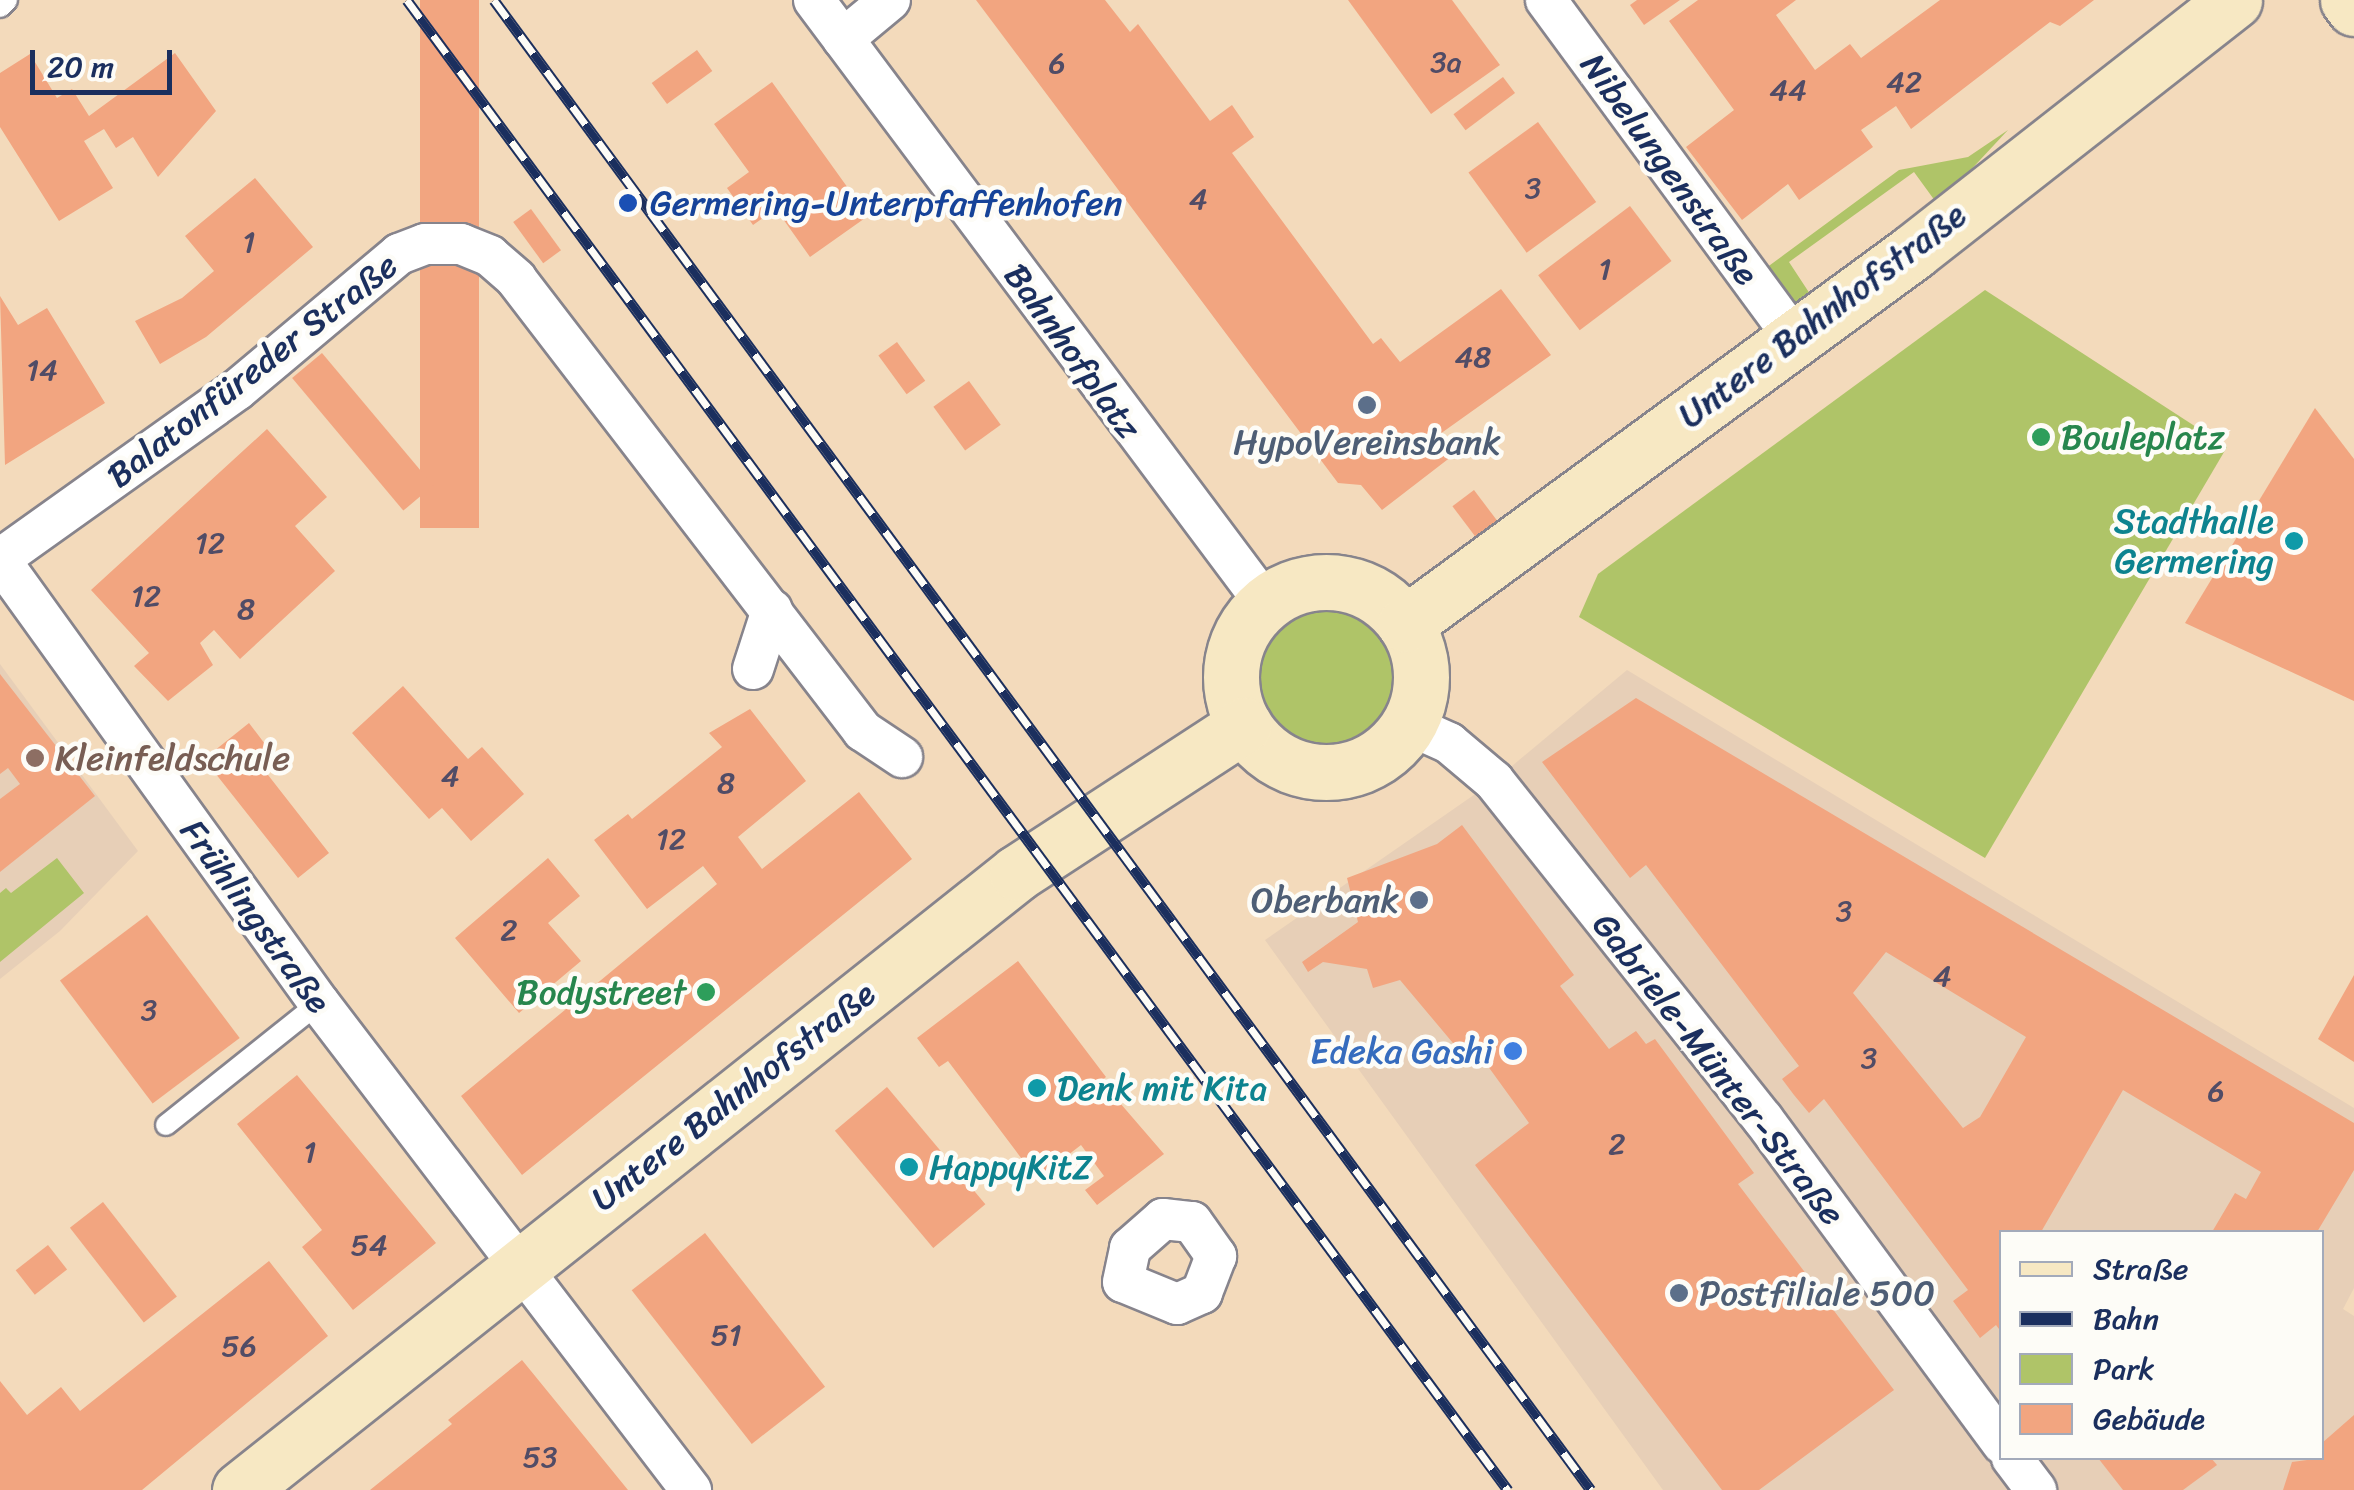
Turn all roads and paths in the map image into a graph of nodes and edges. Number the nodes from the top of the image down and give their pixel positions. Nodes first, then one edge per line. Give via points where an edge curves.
1 (7, 0) edge
2 (814, 0) edge
3 (890, 0) edge
4 (1546, 0) edge
5 (2234, 0) edge
6 (2348, 0) edge
7 (0, 7) edge
8 (2354, 8) edge
9 (843, 39) junction
10 (1794, 338) junction
11 (0, 560) edge
12 (1265, 603) junction
13 (772, 610) junction
14 (1406, 624) junction
15 (753, 669) dead end
16 (1244, 725) junction
17 (1408, 725) junction
18 (902, 757) dead end
19 (319, 1003) junction
20 (166, 1125) dead end
21 (520, 1266) junction
22 (1999, 1439) edge
23 (2014, 1460) edge
24 (240, 1490) edge
25 (691, 1490) edge
26 (2036, 1490) edge

1 - 7 lane
2 - 9 street, Bahnhofplatz
3 - 9 street
4 - 10 street, Nibelungenstraße
5 - 10 street, Untere Bahnhofstraße
6 - 8 street
9 - 12 street, Bahnhofplatz
10 - 14 street, Untere Bahnhofstraße
11 - 13 street, Balatonfüreder Straße via 237,390 398,254 425,244 460,244 490,256 516,279
11 - 19 street, Frühlingstraße
12 - 14 street via 1292,587 1323,581 1356,586
12 - 16 street via 1235,648 1231,674
13 - 15 street
13 - 18 street, Balatonfüreder Straße via 863,730
14 - 17 street via 1422,676
16 - 17 street via 1262,748 1312,772 1365,764
16 - 21 street, Untere Bahnhofstraße via 1018,873
17 - 22 street, Gabriele-Münter-Straße via 1449,743 1494,781 1763,1118
19 - 20 lane
19 - 21 street, Frühlingstraße
21 - 24 street, Untere Bahnhofstraße
21 - 25 street, Frühlingstraße
23 - 26 street

